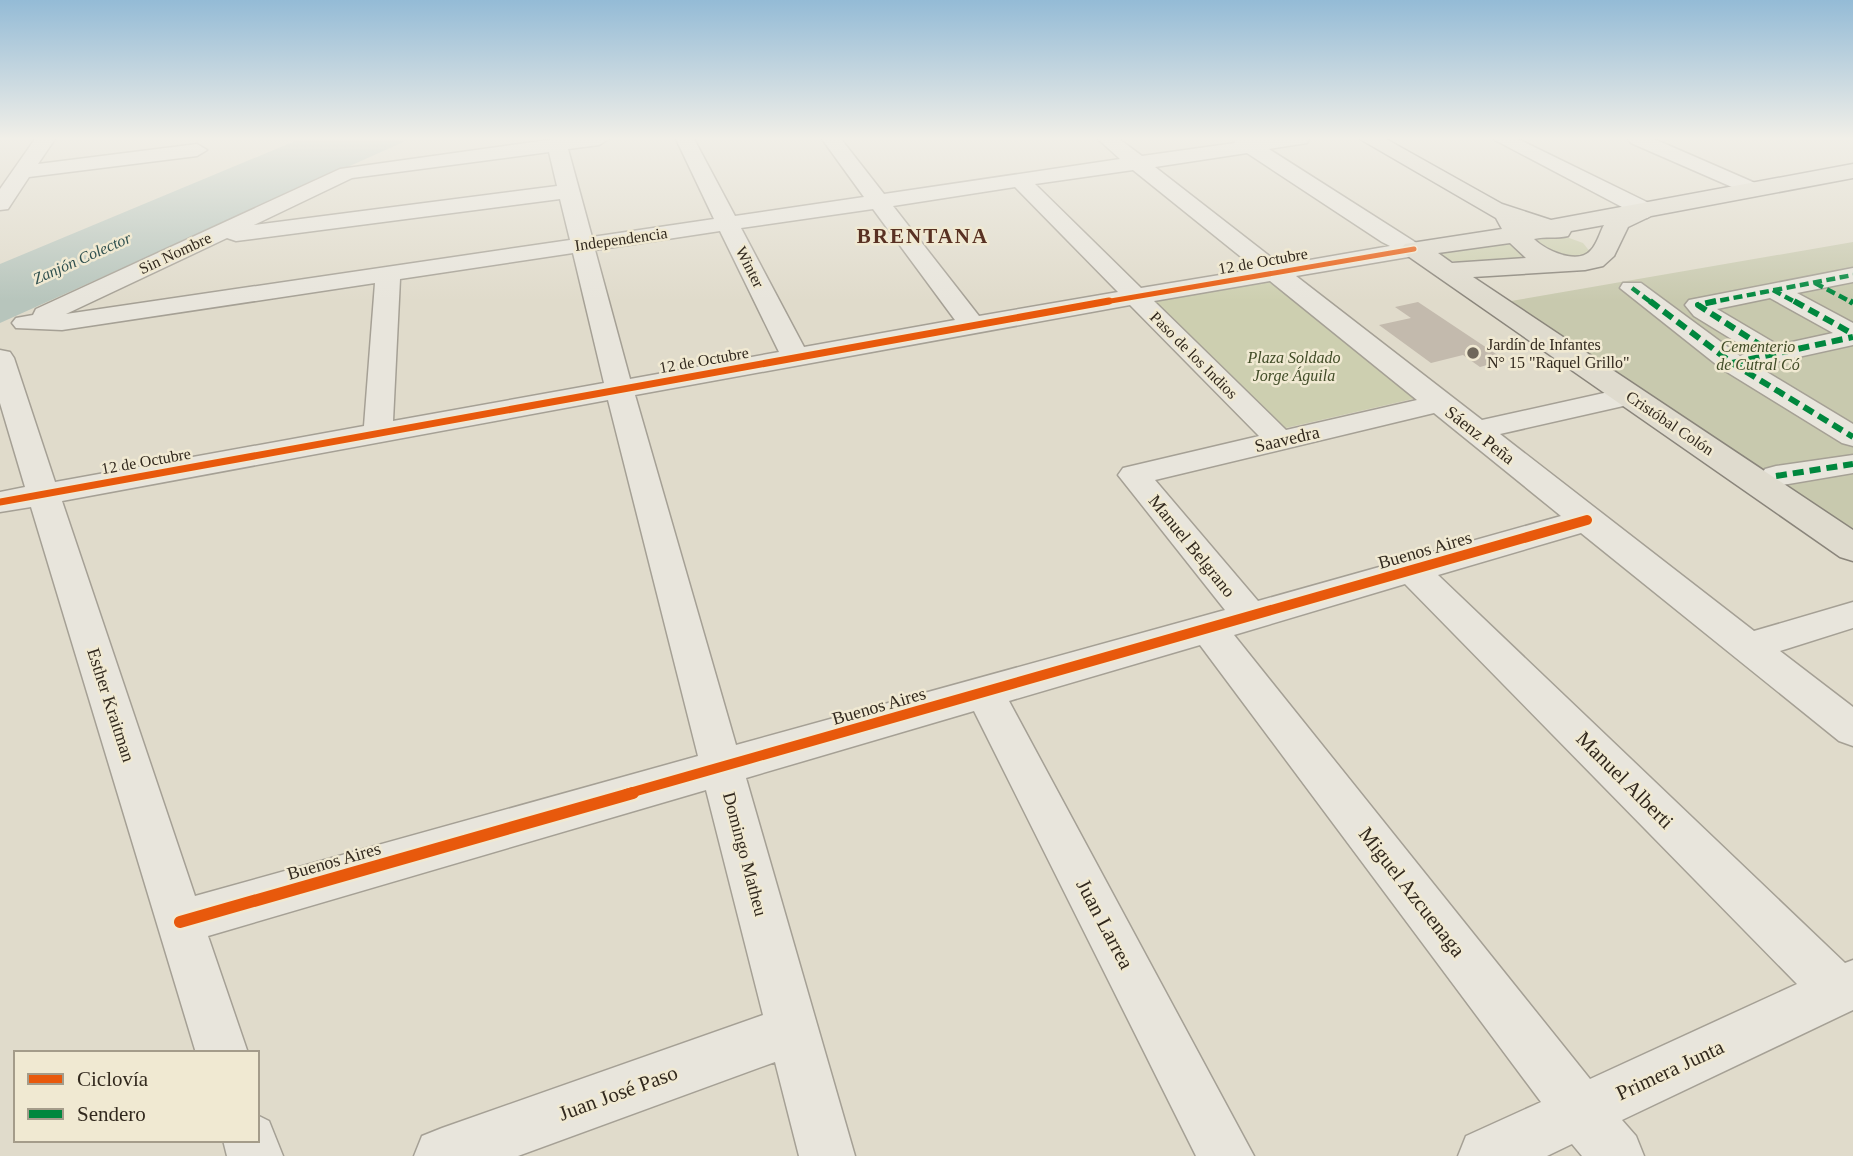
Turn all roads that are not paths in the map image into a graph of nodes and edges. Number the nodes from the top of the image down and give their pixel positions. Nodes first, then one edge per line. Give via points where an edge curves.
1 (304, 193) edge
2 (554, 193) edge
3 (570, 193) edge
4 (713, 193) edge
5 (872, 193) edge
6 (932, 193) edge
7 (1032, 193) edge
8 (1175, 193) edge
9 (1323, 193) edge
10 (1466, 193) edge
11 (1611, 193) edge
12 (1740, 193) edge
13 (878, 201) junction
14 (1647, 211) junction
15 (728, 223) junction
16 (219, 232) junction
17 (1536, 232) junction
18 (583, 245) junction
19 (1414, 249) junction
20 (1602, 253) junction
21 (1576, 263) junction
22 (1446, 271) junction
23 (1276, 273) junction
24 (388, 274) junction
25 (1853, 275) edge
26 (1815, 283) junction
27 (1632, 288) dead end
28 (1773, 290) junction
29 (1135, 297) junction
30 (1853, 303) edge
31 (25, 323) junction
32 (972, 325) junction
33 (0, 335) edge
34 (1853, 335) edge
35 (1774, 354) junction
36 (795, 357) junction
37 (0, 358) edge
38 (1732, 363) junction
39 (620, 389) junction
40 (1631, 396) junction
41 (1440, 403) junction
42 (1475, 431) junction
43 (378, 433) junction
44 (1853, 438) edge
45 (1280, 441) junction
46 (1853, 464) edge
47 (1134, 475) joint
48 (1776, 476) dead end
49 (43, 494) junction
50 (0, 502) edge
51 (1587, 520) junction
52 (1853, 548) edge
53 (1412, 570) junction
54 (1853, 615) edge
55 (1229, 622) junction
56 (1748, 647) junction
57 (984, 692) junction
58 (1853, 730) edge
59 (722, 767) junction
60 (180, 922) junction
61 (1845, 987) edge
62 (793, 1030) junction
63 (221, 1051) edge
64 (1581, 1111) junction
65 (442, 1156) edge
66 (827, 1156) edge
67 (1226, 1156) edge
68 (1486, 1156) edge
69 (1616, 1156) edge

1 - 16 street, Sin Nombre
2 - 16 street via 250,233
3 - 18 street, Domingo Matheu
4 - 15 street, Winter
5 - 13 street
6 - 13 street, Independencia
7 - 29 street, Paso de los Indios
8 - 23 street, Sáenz Peña
9 - 19 street, Cristóbal Colón
10 - 17 main road
11 - 14 street
12 - 14 main road, 12 de Octubre
13 - 15 street, Independencia
13 - 32 street
14 - 17 main road, 12 de Octubre
14 - 20 main road, 12 de Octubre via 1618,222
15 - 18 street, Independencia
15 - 36 street, Winter
16 - 31 street, Sin Nombre
17 - 19 main road, 12 de Octubre
17 - 20 main road, 12 de Octubre via 1588,239
17 - 21 main road via 1545,257
18 - 24 street, Independencia
18 - 39 street, Domingo Matheu
19 - 22 main road, Cristóbal Colón
19 - 23 street, 12 de Octubre
20 - 21 main road via 1595,260
21 - 22 main road
22 - 40 main road, Cristóbal Colón
23 - 29 street, 12 de Octubre
23 - 41 street, Sáenz Peña
24 - 31 street, Independencia via 54,323
24 - 43 street
25 - 26 street
26 - 28 street
26 - 30 street
27 - 38 street
28 - 34 street
28 - 35 street via 1698,307
29 - 32 street, 12 de Octubre
29 - 45 street, Paso de los Indios
31 - 33 street, Sin Nombre
32 - 36 street, 12 de Octubre
34 - 35 street
35 - 38 street
36 - 39 street, 12 de Octubre
37 - 49 street, Esther Kraitman
38 - 44 street
39 - 43 street, 12 de Octubre
39 - 59 street, Domingo Matheu
40 - 42 street
40 - 52 main road, Cristóbal Colón
41 - 42 street, Sáenz Peña
41 - 45 street, Saavedra
42 - 51 street, Sáenz Peña
43 - 49 street, 12 de Octubre
45 - 47 street, Saavedra
46 - 48 street
47 - 55 street, Manuel Belgrano
49 - 50 street, 12 de Octubre
49 - 60 street, Esther Kraitman
51 - 53 street, Buenos Aires
51 - 56 street, Sáenz Peña
53 - 55 street, Buenos Aires
53 - 61 street, Manuel Alberti
54 - 56 street
55 - 57 street, Buenos Aires
55 - 64 street, Miguel Azcuenaga
56 - 58 street, Sáenz Peña
57 - 59 street, Buenos Aires
57 - 67 street, Juan Larrea
59 - 60 street, Buenos Aires
59 - 62 street, Domingo Matheu
60 - 63 street, Esther Kraitman
61 - 64 street, Primera Junta
62 - 65 street, Juan José Paso
62 - 66 street, Domingo Matheu
64 - 68 street, Primera Junta
64 - 69 street, Miguel Azcuenaga

